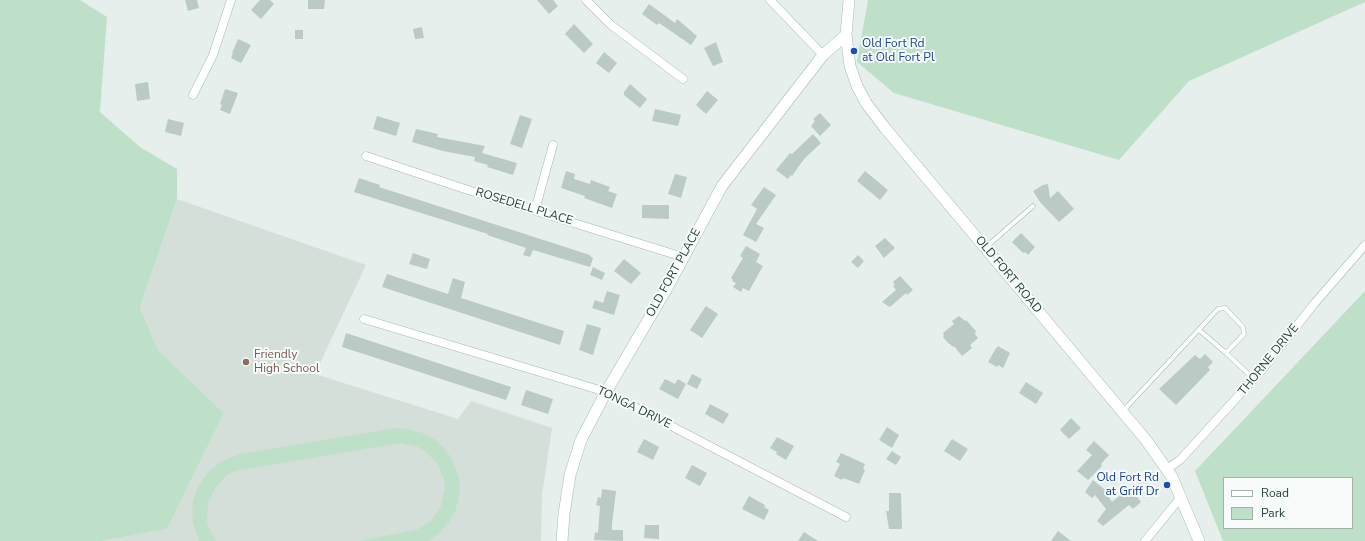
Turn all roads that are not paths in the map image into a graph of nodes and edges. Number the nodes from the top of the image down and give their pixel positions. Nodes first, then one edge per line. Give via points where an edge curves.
1 (231, 0) edge
2 (586, 0) edge
3 (770, 0) edge
4 (849, 0) edge
5 (846, 35) junction
6 (823, 55) junction
7 (683, 79) dead end
8 (193, 95) dead end
9 (553, 145) dead end
10 (366, 156) dead end
11 (1033, 206) dead end
12 (535, 210) junction
13 (1365, 245) edge
14 (985, 248) junction
15 (683, 257) junction
16 (364, 319) dead end
17 (1199, 330) junction
18 (1226, 352) junction
19 (1254, 379) junction
20 (606, 392) junction
21 (1122, 411) junction
22 (1167, 469) junction
23 (1181, 497) junction
24 (846, 517) dead end
25 (562, 541) edge
26 (1145, 541) edge
27 (1199, 541) edge

1 - 8 street via 213,55
2 - 7 street via 612,26
3 - 6 street
4 - 5 main road, OLD FORT ROAD
5 - 6 main road, OLD FORT PLACE
5 - 14 main road, OLD FORT ROAD via 851,71 866,103
6 - 15 main road, OLD FORT PLACE via 722,186
9 - 12 street
10 - 12 street, ROSEDELL PLACE
11 - 14 lane
12 - 15 street, ROSEDELL PLACE
13 - 19 street, THORNE DRIVE
14 - 21 main road, OLD FORT ROAD
15 - 20 main road, OLD FORT PLACE
16 - 20 street, TONGA DRIVE
17 - 18 lane
17 - 18 lane via 1218,309 1225,308 1243,327 1244,334
17 - 21 lane
18 - 19 lane
19 - 22 street, THORNE DRIVE via 1180,460
20 - 24 street, TONGA DRIVE
20 - 25 main road, OLD FORT PLACE via 581,440 570,475
21 - 22 main road, OLD FORT ROAD
22 - 23 main road, OLD FORT ROAD
23 - 26 street
23 - 27 main road, OLD FORT ROAD

